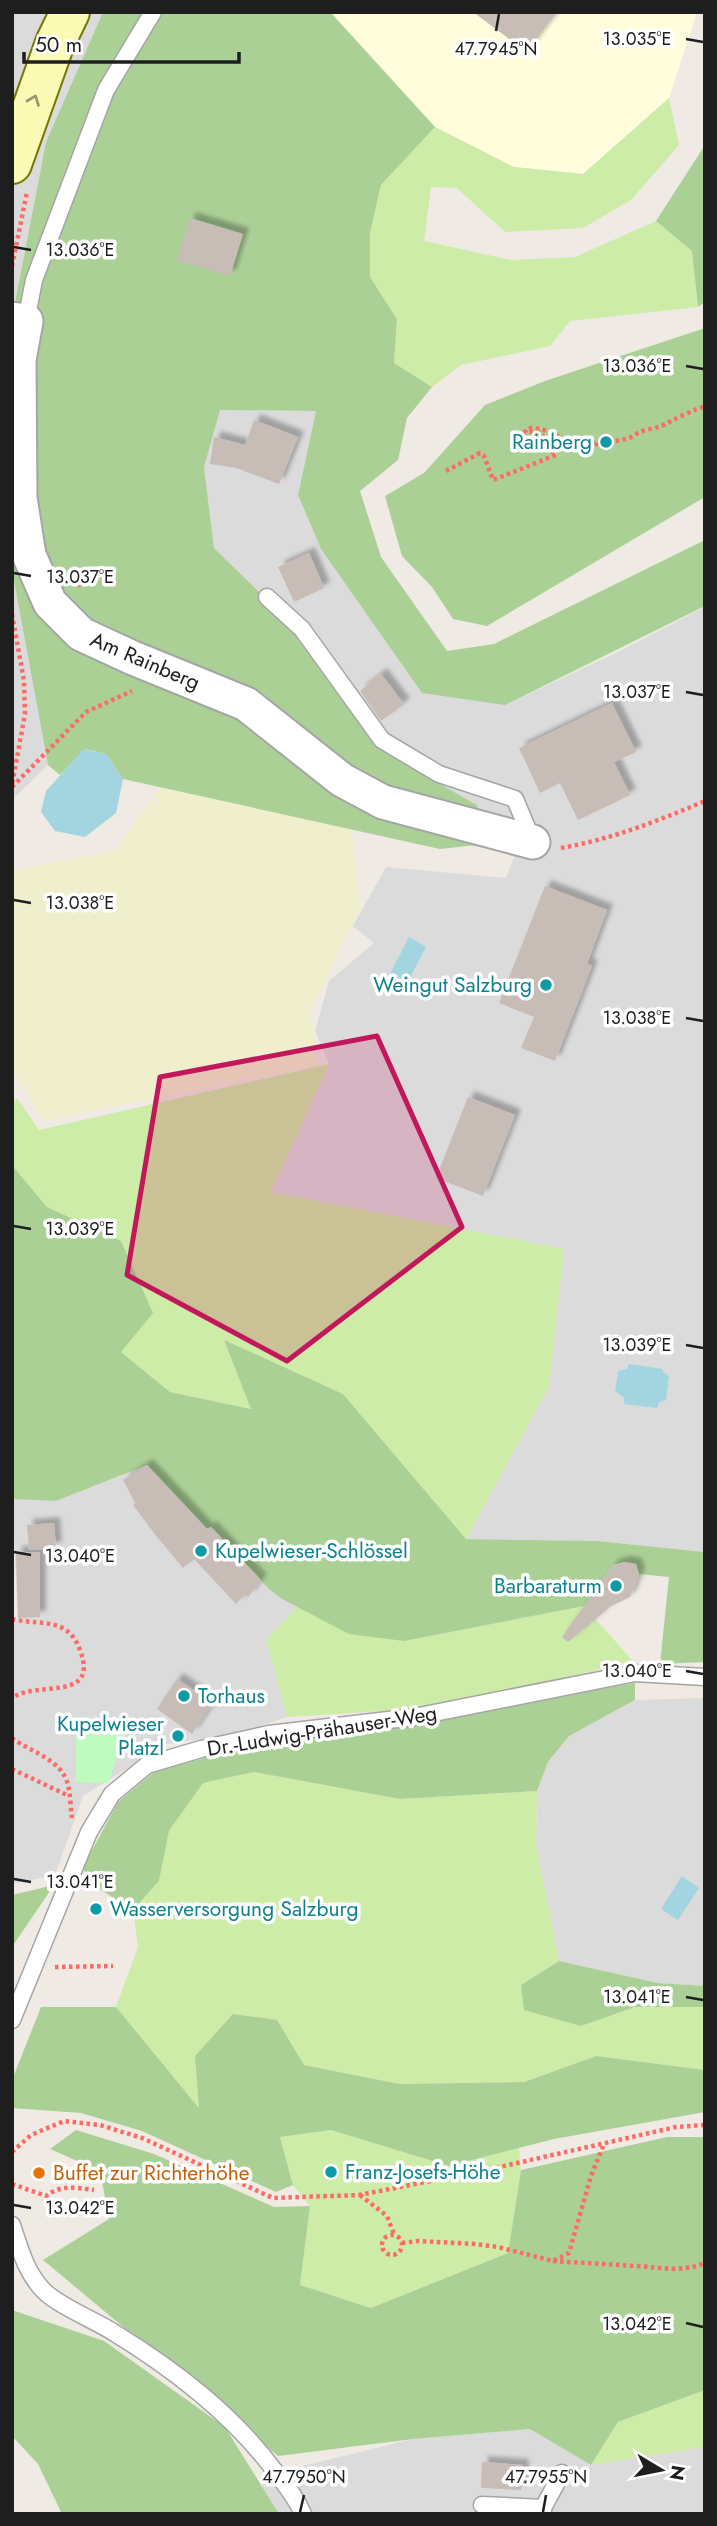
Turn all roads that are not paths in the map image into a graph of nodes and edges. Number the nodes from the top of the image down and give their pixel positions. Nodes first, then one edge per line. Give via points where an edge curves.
1 (70, 12) edge
2 (153, 12) edge
3 (12, 164) edge
4 (19, 320) edge
5 (267, 597) dead end
6 (533, 842) joint
7 (705, 1677) edge
8 (12, 2020) edge
9 (12, 2225) edge
10 (562, 2473) dead end
11 (482, 2505) dead end
12 (543, 2511) edge
13 (303, 2514) edge

3 -> 1 street
2 - 4 lane, Am Rainberg via 106,90
4 - 6 street, Am Rainberg via 20,498 29,555 50,603 81,634 246,704 342,780 383,802
5 - 6 lane via 302,629 382,740 439,774 515,799
7 - 8 lane, Dr.-Ludwig-Prähauser-Weg via 635,1673 414,1717 269,1734 147,1765 112,1794 89,1832
9 - 13 lane via 31,2276 46,2294 114,2332 224,2413 264,2455
10 - 12 lane
11 - 12 lane

